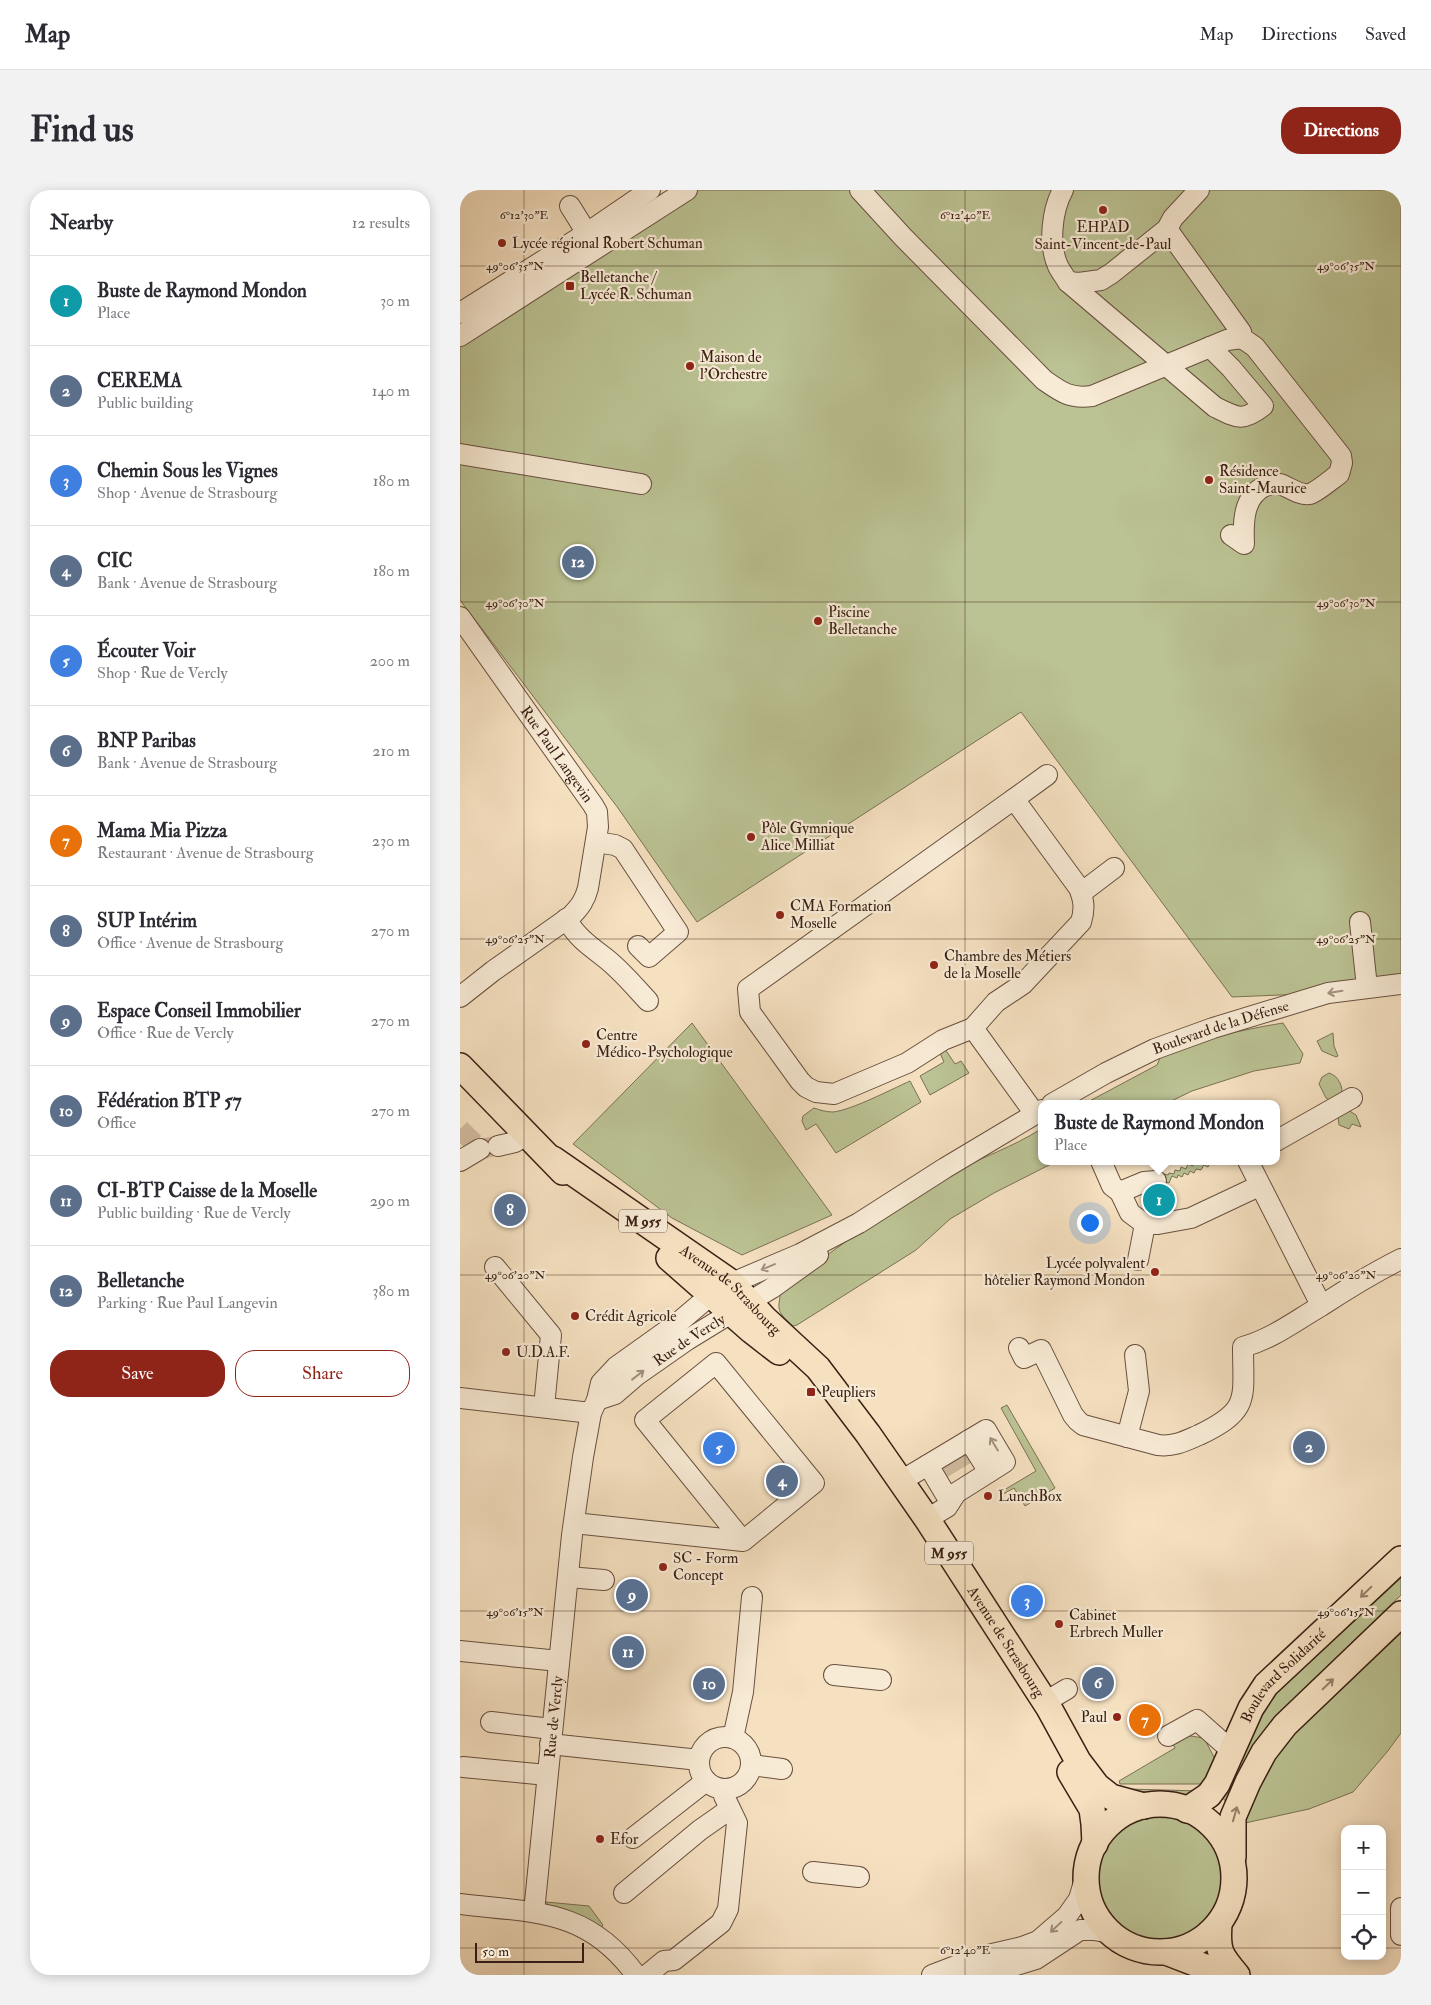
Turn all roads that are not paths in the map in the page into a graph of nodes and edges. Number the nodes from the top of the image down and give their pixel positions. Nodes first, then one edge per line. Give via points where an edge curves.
1 (650, 190) edge
2 (687, 190) edge
3 (860, 190) edge
4 (1064, 190) edge
5 (1199, 190) edge
6 (570, 206) dead end
7 (1167, 229) junction
8 (592, 241) junction
9 (1068, 282) junction
10 (460, 313) edge
11 (460, 336) edge
12 (1242, 338) junction
13 (1210, 347) junction
14 (1168, 365) junction
15 (460, 454) edge
16 (641, 484) dead end
17 (1231, 535) dead end
18 (460, 617) edge
19 (1047, 775) dead end
20 (1014, 799) junction
21 (596, 842) junction
22 (1114, 868) dead end
23 (1081, 893) junction
24 (566, 919) junction
25 (1360, 922) dead end
26 (638, 946) dead end
27 (1401, 984) edge
28 (1367, 987) junction
29 (460, 997) edge
30 (648, 1000) dead end
31 (973, 1028) junction
32 (460, 1066) edge
33 (1352, 1098) dead end
34 (1059, 1100) edge
35 (1038, 1112) edge
36 (527, 1133) junction
37 (1280, 1139) edge
38 (460, 1161) edge
39 (1103, 1165) edge
40 (1250, 1165) edge
41 (1156, 1181) dead end
42 (1259, 1186) junction
43 (1120, 1192) junction
44 (859, 1222) junction
45 (1146, 1224) junction
46 (1401, 1259) edge
47 (1138, 1260) dead end
48 (495, 1267) dead end
49 (722, 1289) junction
50 (1321, 1305) junction
51 (740, 1307) junction
52 (1019, 1348) dead end
53 (1135, 1355) dead end
54 (460, 1398) edge
55 (594, 1406) junction
56 (544, 1407) junction
57 (1127, 1437) junction
58 (928, 1465) junction
59 (901, 1481) junction
60 (950, 1502) junction
61 (927, 1519) junction
62 (574, 1523) junction
63 (743, 1541) junction
64 (1401, 1558) edge
65 (568, 1576) junction
66 (604, 1580) dead end
67 (752, 1597) dead end
68 (1401, 1614) edge
69 (460, 1651) edge
70 (559, 1661) junction
71 (834, 1675) dead end
72 (881, 1680) dead end
73 (1067, 1689) dead end
74 (1047, 1705) junction
75 (491, 1722) dead end
76 (719, 1733) junction
77 (551, 1736) junction
78 (1168, 1736) dead end
79 (1232, 1751) junction
80 (699, 1760) junction
81 (751, 1765) junction
82 (464, 1767) dead end
83 (782, 1768) dead end
84 (547, 1775) junction
85 (715, 1785) junction
86 (1144, 1806) junction
87 (730, 1809) junction
88 (1187, 1810) junction
89 (633, 1838) dead end
90 (1095, 1844) junction
91 (1233, 1862) junction
92 (813, 1872) dead end
93 (1086, 1875) junction
94 (859, 1877) dead end
95 (624, 1893) dead end
96 (460, 1904) edge
97 (1401, 1908) edge
98 (534, 1912) junction
99 (1219, 1924) junction
100 (1111, 1933) junction
101 (1401, 1935) edge
102 (1166, 1952) junction
103 (636, 1975) edge
104 (647, 1975) edge
105 (932, 1975) edge
106 (966, 1975) edge
107 (1216, 1975) edge
108 (1237, 1975) edge

1 - 8 street
2 - 8 street
3 - 14 street via 1024,360 1061,392 1077,398 1092,396
4 - 9 street via 1055,212 1053,236 1054,253
5 - 7 street
6 - 8 street
7 - 9 street via 1101,280
7 - 12 street via 1241,332
8 - 10 street
8 - 11 street
9 - 14 street
12 - 13 street
12 - 17 street via 1255,346 1341,456 1342,463 1339,474 1310,494 1272,483 1259,489 1246,508 1244,544
13 - 14 street
13 - 14 street via 1263,406 1256,412 1235,418 1215,407
15 - 16 street
18 - 21 street, Rue Paul Langevin via 593,805 598,820
19 - 20 street
20 - 23 street
20 - 31 street via 748,989 750,1012 800,1081 824,1094 834,1094 908,1064 943,1040
21 - 24 street, Rue Paul Langevin via 586,898
21 - 26 street via 623,849 678,932 649,957
22 - 23 street
23 - 31 street via 1084,911 1081,922 1023,984 996,1002
24 - 29 street, Rue Paul Langevin
24 - 30 street via 590,948 604,957
25 - 28 street
27 - 28 street, Boulevard de la Défense
28 -> 34 street, Boulevard de la Défense via 1328,993 1213,1028 1156,1049
31 - 35 street
32 - 36 main road, Avenue de Strasbourg / M 955
33 - 37 street
35 - 44 street
36 - 38 street via 515,1142 489,1147
36 - 49 main road, Avenue de Strasbourg / M 955 via 572,1182
39 - 43 street via 1112,1186
40 - 42 street
41 - 43 street via 1144,1182
42 - 45 street via 1191,1218
42 - 50 street
43 - 45 street via 1130,1213
44 -> 49 street via 800,1254
44 - 51 street via 807,1263
45 - 47 street
46 - 50 street
48 - 56 street via 551,1335
49 - 51 main road, Avenue de Strasbourg / M 955
49 - 55 street, Rue de Vercly via 616,1367 601,1383
50 - 57 street via 1278,1333 1243,1347 1240,1403 1229,1418 1180,1444 1168,1446
55 -> 51 street, Rue de Vercly
51 - 59 main road, Avenue de Strasbourg / M 955 via 764,1318 818,1368
52 - 57 street via 1024,1358 1041,1350 1078,1421
53 - 57 street via 1139,1391
54 - 56 street
55 - 56 street
55 - 62 street, Rue de Vercly via 582,1457
58 - 59 street
58 - 60 street
60 -> 58 street via 956,1493 1005,1462 986,1430
59 - 61 main road, Avenue de Strasbourg / M 955
60 - 61 street
61 - 74 main road, Avenue de Strasbourg / M 955
62 - 63 street
62 - 65 street, Rue de Vercly
63 - 63 street via 814,1483 716,1363 645,1420
64 -> 79 main road, Boulevard Solidarité via 1266,1685 1251,1708
65 - 66 street
65 - 70 street, Rue de Vercly
67 - 76 street via 738,1720
91 -> 68 main road, Boulevard Solidarité via 1233,1817 1264,1752 1285,1725
69 - 70 street
70 - 77 street, Rue de Vercly
71 - 72 street
73 - 74 street
74 - 86 main road, Avenue de Strasbourg / M 955 via 1078,1761 1097,1786 1111,1797
74 - 90 main road, Avenue de Strasbourg / M 955 via 1065,1763 1092,1809
75 - 77 street
76 - 80 street via 702,1751
76 - 81 street via 743,1744
77 - 80 street
77 - 84 street, Rue de Vercly
78 - 79 street via 1197,1720
79 - 88 main road, Boulevard Solidarité via 1209,1795
80 - 85 street via 702,1775
81 - 83 street
81 - 85 street via 742,1782 734,1787
82 - 84 street
84 - 98 street, Rue de Vercly
85 - 87 street
85 - 89 street
86 - 88 main road
86 - 90 main road via 1115,1819
87 - 95 street
87 - 104 street via 737,1822 728,1909 721,1923 674,1960 664,1961
88 - 91 main road via 1199,1815 1216,1830
90 - 93 main road
91 - 99 main road via 1233,1892
92 - 94 street
93 - 100 main road via 1092,1907
93 -> 105 street via 1079,1899 1067,1916 1038,1941 1022,1948 978,1957
96 - 98 street
97 - 101 street
98 - 103 street via 556,1916 585,1928 606,1941
99 - 102 main road via 1186,1948
99 - 108 main road via 1220,1953
100 - 102 main road via 1146,1951
100 - 106 street via 1080,1930 1036,1959
102 - 107 main road via 1205,1967

